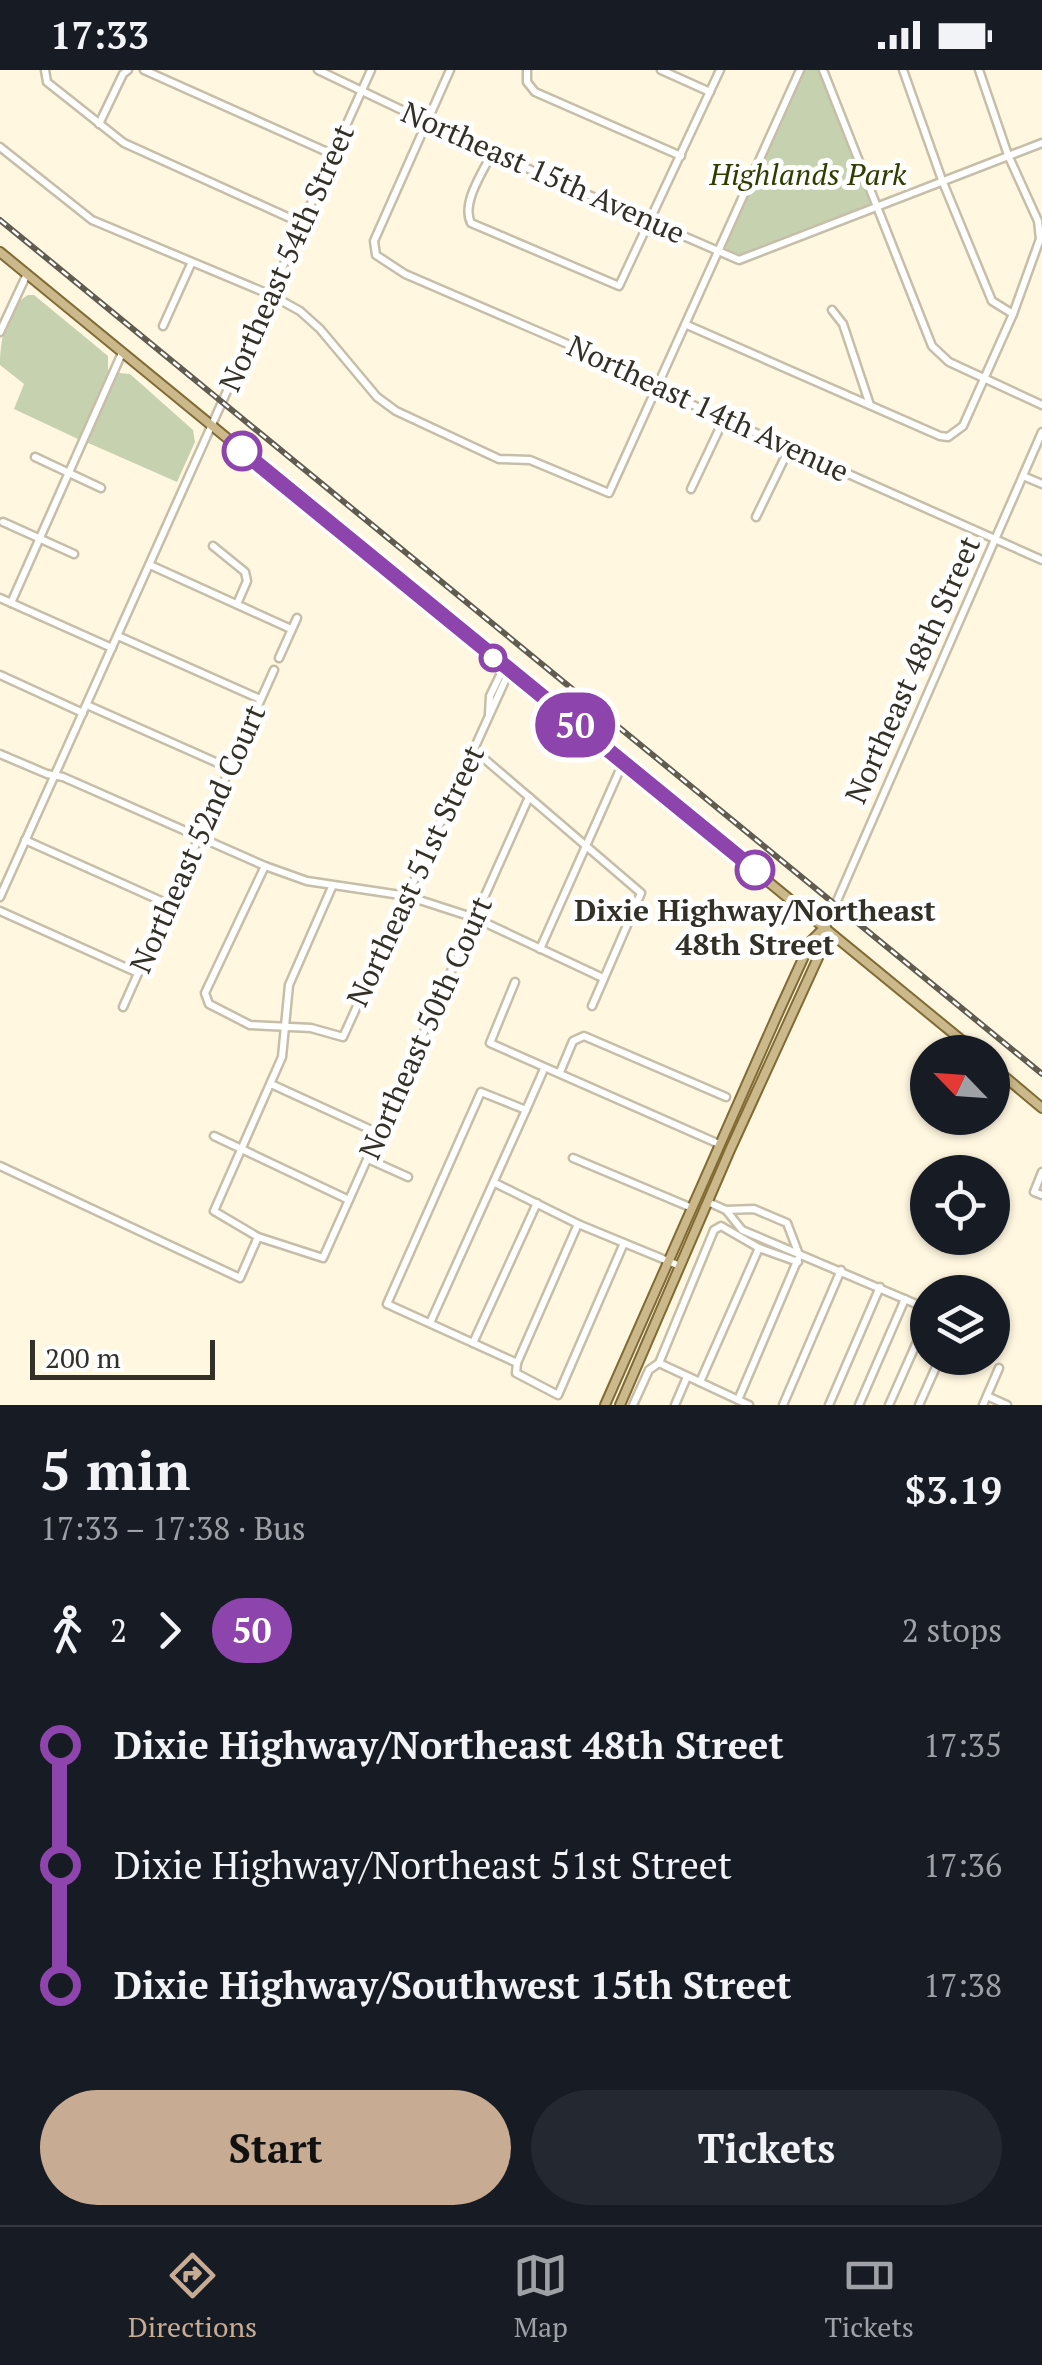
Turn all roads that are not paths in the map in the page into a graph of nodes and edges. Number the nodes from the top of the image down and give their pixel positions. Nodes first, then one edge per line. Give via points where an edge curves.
1 (128, 70) edge
2 (144, 70) edge
3 (318, 70) edge
4 (372, 70) edge
5 (450, 70) edge
6 (527, 70) edge
7 (660, 70) edge
8 (720, 70) edge
9 (800, 70) edge
10 (823, 70) edge
11 (904, 70) edge
12 (979, 70) edge
13 (44, 73) edge
14 (366, 91) junction
15 (710, 92) junction
16 (99, 124) junction
17 (428, 124) junction
18 (1042, 142) edge
19 (0, 147) edge
20 (492, 152) junction
21 (1008, 154) junction
22 (334, 155) junction
23 (681, 156) junction
24 (942, 180) junction
25 (878, 205) junction
26 (650, 223) junction
27 (303, 224) junction
28 (719, 250) junction
29 (0, 252) edge
30 (191, 264) junction
31 (27, 274) junction
32 (271, 295) junction
33 (832, 310) dead end
34 (1013, 314) junction
35 (687, 325) junction
36 (163, 326) dead end
37 (0, 332) edge
38 (122, 353) junction
39 (985, 379) junction
40 (657, 390) junction
41 (1042, 405) edge
42 (871, 406) junction
43 (724, 419) junction
44 (212, 426) junction
45 (1042, 432) edge
46 (789, 449) junction
47 (36, 458) dead end
48 (69, 473) junction
49 (1023, 476) junction
50 (1042, 484) edge
51 (100, 488) dead end
52 (691, 489) dead end
53 (756, 517) dead end
54 (3, 522) dead end
55 (40, 538) junction
56 (995, 539) junction
57 (213, 546) dead end
58 (74, 554) dead end
59 (1042, 560) edge
60 (150, 565) junction
61 (0, 598) edge
62 (11, 603) junction
63 (237, 604) junction
64 (297, 618) dead end
65 (292, 628) junction
66 (118, 636) junction
67 (112, 648) junction
68 (279, 658) dead end
69 (507, 669) junction
70 (274, 670) dead end
71 (0, 675) edge
72 (260, 700) junction
73 (85, 709) junction
74 (474, 750) junction
75 (0, 754) edge
76 (622, 765) junction
77 (229, 768) junction
78 (55, 774) junction
79 (529, 797) junction
80 (199, 836) junction
81 (25, 840) junction
82 (587, 844) junction
83 (264, 866) junction
84 (332, 887) junction
85 (407, 896) junction
86 (0, 897) edge
87 (168, 904) junction
88 (0, 911) edge
89 (475, 918) junction
90 (826, 926) junction
91 (540, 949) junction
92 (138, 974) junction
93 (603, 978) junction
94 (515, 982) dead end
95 (592, 1006) dead end
96 (123, 1007) dead end
97 (285, 1027) junction
98 (956, 1035) edge
99 (544, 1069) junction
100 (560, 1072) junction
101 (1010, 1081) edge
102 (271, 1084) junction
103 (726, 1097) dead end
104 (1042, 1108) edge
105 (526, 1110) junction
106 (726, 1129) junction
107 (378, 1133) junction
108 (214, 1136) dead end
109 (719, 1144) junction
110 (241, 1148) junction
111 (368, 1158) junction
112 (573, 1158) dead end
113 (0, 1166) edge
114 (1042, 1172) edge
115 (408, 1177) dead end
116 (495, 1183) junction
117 (1042, 1196) edge
118 (348, 1200) junction
119 (708, 1202) junction
120 (536, 1203) junction
121 (692, 1208) junction
122 (726, 1210) junction
123 (578, 1224) junction
124 (258, 1237) junction
125 (624, 1243) junction
126 (759, 1248) junction
127 (798, 1257) junction
128 (668, 1261) junction
129 (680, 1266) junction
130 (841, 1270) junction
131 (880, 1287) junction
132 (905, 1299) junction
133 (910, 1301) edge
134 (430, 1323) junction
135 (474, 1343) junction
136 (910, 1358) edge
137 (517, 1363) junction
138 (658, 1363) junction
139 (932, 1375) edge
140 (996, 1375) edge
141 (688, 1376) junction
142 (700, 1382) junction
143 (727, 1395) junction
144 (987, 1396) junction
145 (738, 1400) junction
146 (606, 1405) edge
147 (620, 1405) edge
148 (633, 1405) edge
149 (675, 1405) edge
150 (723, 1405) edge
151 (749, 1405) edge
152 (783, 1405) edge
153 (829, 1405) edge
154 (859, 1405) edge
155 (889, 1405) edge
156 (919, 1405) edge
157 (983, 1405) edge
158 (1007, 1405) edge

1 - 16 street
2 - 22 street
3 - 14 street, Northeast 15th Avenue
4 - 14 street, Northeast 54th Street
5 - 17 street
6 - 23 street via 535,92
7 - 15 street
8 - 15 street
9 - 28 street
10 - 25 street
11 - 24 street
12 - 21 street
13 - 16 street
14 - 17 street, Northeast 15th Avenue
14 - 22 street, Northeast 54th Street
15 - 23 street
16 - 27 street via 124,143
17 - 20 street, Northeast 15th Avenue
17 - 40 street, Northeast 14th Avenue via 374,241 376,255 405,274 650,380
18 - 21 street
19 - 30 street via 92,220
20 - 26 street, Northeast 15th Avenue
20 - 26 street via 469,204 472,224 618,286
21 - 24 street
21 - 34 street via 1040,238
22 - 27 street, Northeast 54th Street
23 - 26 street
24 - 25 street
24 - 34 street via 992,302
25 - 28 street via 739,260
25 - 39 street via 932,346
26 - 28 street, Northeast 15th Avenue
27 - 32 street, Northeast 54th Street
28 - 35 street
29 - 31 main road
30 - 32 street
30 - 36 street
31 - 37 street
31 - 38 main road
32 - 40 street via 310,318 396,411 498,459 530,460 608,494
32 - 44 street, Northeast 54th Street
33 - 42 street
34 - 39 street
35 - 40 street
35 - 42 street
38 - 44 main road
38 - 48 street
39 - 41 street
39 - 42 street via 963,426 948,438
40 - 43 street, Northeast 14th Avenue
43 - 46 street, Northeast 14th Avenue
43 - 52 street
44 - 60 street, Northeast 54th Street
44 - 69 main road
45 - 49 street, Northeast 48th Street
46 - 53 street
46 - 56 street, Northeast 14th Avenue
47 - 48 street
48 - 51 street
48 - 55 street
49 - 50 street
49 - 56 street, Northeast 48th Street
54 - 55 street
55 - 58 street
55 - 62 street
56 - 59 street, Northeast 14th Avenue
56 - 90 street, Northeast 48th Street
57 - 63 street via 246,572
60 - 63 street
60 - 66 street, Northeast 54th Street
61 - 62 street
62 - 67 street
63 - 65 street
64 - 65 street
65 - 68 street
66 - 67 street, Northeast 54th Street
66 - 72 street
67 - 73 street, Northeast 54th Street
69 - 74 street, Northeast 51st Street via 490,696 490,715
69 - 76 main road
70 - 72 street, Northeast 52nd Court
71 - 73 street
72 - 77 street, Northeast 52nd Court
73 - 77 street
73 - 78 street, Northeast 54th Street
74 - 79 street
74 - 85 street, Northeast 51st Street
75 - 78 street
76 - 82 street
76 - 90 main road
77 - 80 street, Northeast 52nd Court
78 - 80 street
78 - 81 street, Northeast 54th Street
79 - 82 street
79 - 89 street, Northeast 50th Court
80 - 83 street
80 - 87 street, Northeast 52nd Court
81 - 86 street, Northeast 54th Street
81 - 87 street
82 - 91 street
82 - 93 street via 641,893
83 - 84 street
83 - 97 street via 206,993 208,1004 250,1025
84 - 85 street
84 - 97 street via 289,985
85 - 89 street
85 - 97 street, Northeast 51st Street via 343,1037
87 - 92 street, Northeast 52nd Court
88 - 92 street
89 - 91 street
89 - 107 street, Northeast 50th Court
90 - 98 main road
90 - 106 main road, Northeast 48th Street via 811,941
90 - 119 main road, Northeast 48th Street via 822,949
91 - 93 street
92 - 96 street, Northeast 52nd Court
93 - 95 street
94 - 99 street via 490,1043
97 - 102 street
99 - 100 street
99 - 105 street
100 - 103 street via 573,1041 584,1036
100 - 109 street
101 - 104 main road
102 - 107 street
102 - 110 street
105 - 116 street
105 - 134 street via 481,1092 387,1304
106 - 109 main road, Northeast 48th Street
106 - 119 main road via 704,1190
107 - 111 street, Northeast 50th Court
108 - 110 street
109 - 121 main road, Northeast 48th Street
110 - 118 street
110 - 124 street via 214,1211
111 - 115 street
111 - 118 street, Northeast 50th Court
112 - 121 street
113 - 124 street via 240,1278
114 - 117 street via 1034,1192
116 - 120 street
116 - 134 street
118 - 124 street, Northeast 50th Court via 322,1258
119 - 122 street
119 - 129 main road, Northeast 48th Street
120 - 123 street
120 - 135 street
121 - 128 main road, Northeast 48th Street
122 - 127 street via 742,1230
122 - 127 street via 754,1209 787,1223
123 - 125 street
123 - 137 street
125 - 128 street
125 - 137 street via 558,1394 522,1378
126 - 127 street
126 - 138 street via 721,1226 714,1230
126 - 142 street
127 - 130 street
127 - 145 street
128 - 129 street
128 - 146 main road, Northeast 48th Street
129 - 147 main road, Northeast 48th Street
130 - 131 street
130 - 152 street
131 - 132 street
131 - 153 street
132 - 133 street
132 - 154 street
134 - 135 street
135 - 137 street
136 - 155 street
138 - 141 street
138 - 148 street
139 - 156 street
140 - 144 street
141 - 142 street
141 - 149 street
142 - 143 street
143 - 145 street
143 - 150 street
144 - 157 street
144 - 158 street
145 - 151 street

